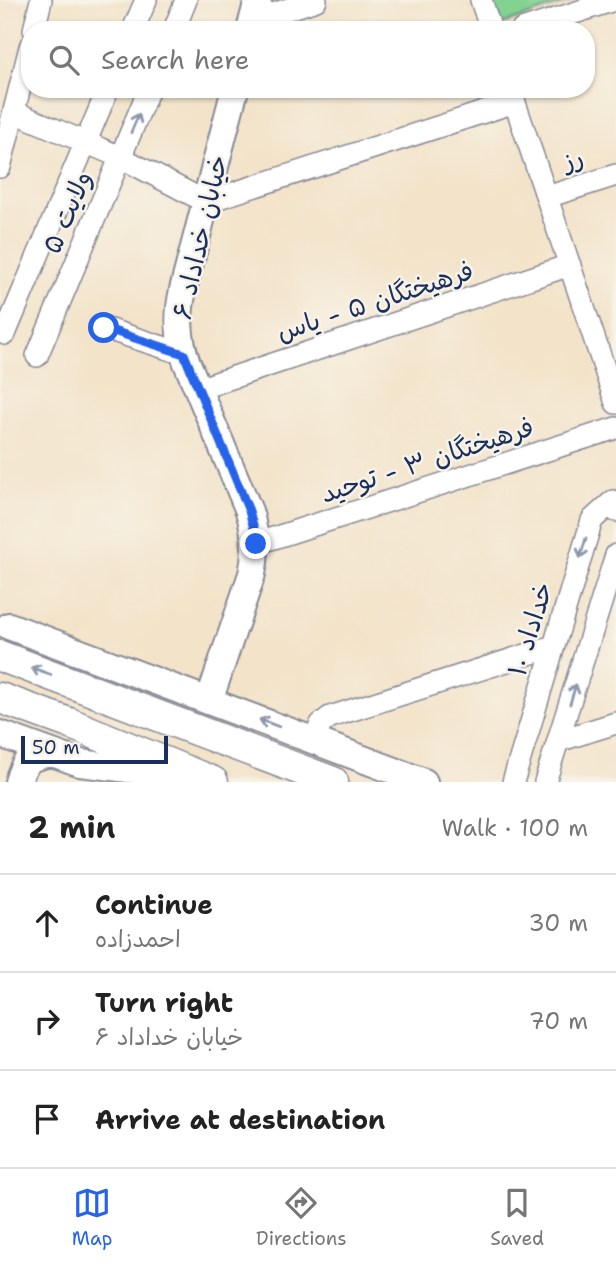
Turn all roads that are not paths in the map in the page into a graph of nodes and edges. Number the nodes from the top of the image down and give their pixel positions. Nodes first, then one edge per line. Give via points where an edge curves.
1 (41, 0) edge
2 (146, 0) edge
3 (186, 0) edge
4 (316, 0) edge
5 (481, 0) edge
6 (614, 0) edge
7 (586, 4) edge
8 (253, 17) edge
9 (36, 21) edge
10 (137, 21) edge
11 (178, 21) edge
12 (488, 21) edge
13 (544, 21) edge
14 (21, 84) edge
15 (104, 98) edge
16 (145, 98) edge
17 (233, 98) edge
18 (506, 98) edge
19 (513, 98) edge
20 (14, 112) junction
21 (86, 142) junction
22 (120, 157) junction
23 (0, 167) edge
24 (616, 175) edge
25 (547, 197) junction
26 (206, 202) junction
27 (570, 265) junction
28 (104, 328) dead end
29 (5, 334) dead end
30 (608, 352) edge
31 (184, 354) junction
32 (37, 356) dead end
33 (198, 389) junction
34 (616, 403) edge
35 (616, 428) edge
36 (615, 501) edge
37 (256, 544) junction
38 (616, 555) edge
39 (5, 624) edge
40 (554, 646) junction
41 (0, 656) edge
42 (0, 698) edge
43 (209, 701) junction
44 (616, 723) edge
45 (0, 734) edge
46 (223, 740) junction
47 (314, 740) junction
48 (558, 741) junction
49 (52, 753) junction
50 (125, 776) edge
51 (0, 777) edge
52 (209, 780) edge
53 (8, 782) edge
54 (18, 782) edge
55 (333, 782) edge
56 (424, 782) edge
57 (513, 782) edge
58 (545, 782) edge

1 - 9 street
2 - 10 street
3 - 11 street
4 - 8 street
5 - 12 street
6 - 7 street
7 - 13 street
14 - 20 street
15 - 21 street, ولایت ۵
22 -> 16 street, ولایت ۵
17 - 26 main road, خیابان خداداد ۶
18 - 26 street
19 - 25 street
20 - 21 street
20 - 23 street
21 - 22 street
21 - 29 street, ولایت ۵
22 - 26 street
22 - 32 street, ولایت ۵
24 - 25 street, رز
25 - 27 street
26 - 31 main road, خیابان خداداد ۶ via 181,300 178,324
27 - 30 street
27 - 33 street, فرهیختگان ۵ - یاس
28 - 31 street
30 - 34 street
31 - 33 main road, خیابان خداداد ۶
33 - 37 main road, خیابان خداداد ۶ via 249,511
35 - 37 street, فرهیختگان ۳ - توحید
36 -> 40 street, خداداد ۱۰ via 592,520
37 - 43 main road, خیابان خداداد ۶ via 252,574
48 -> 38 street
39 - 43 main road
39 - 46 main road
40 - 47 street via 330,717
40 - 57 street, خداداد ۱۰
46 -> 41 highway
42 - 52 highway
47 -> 43 main road
44 - 48 street
45 - 49 main road
46 - 55 highway
47 - 56 main road
48 - 58 street
49 - 50 main road
49 - 54 main road via 25,763
50 - 52 main road
51 - 53 main road

